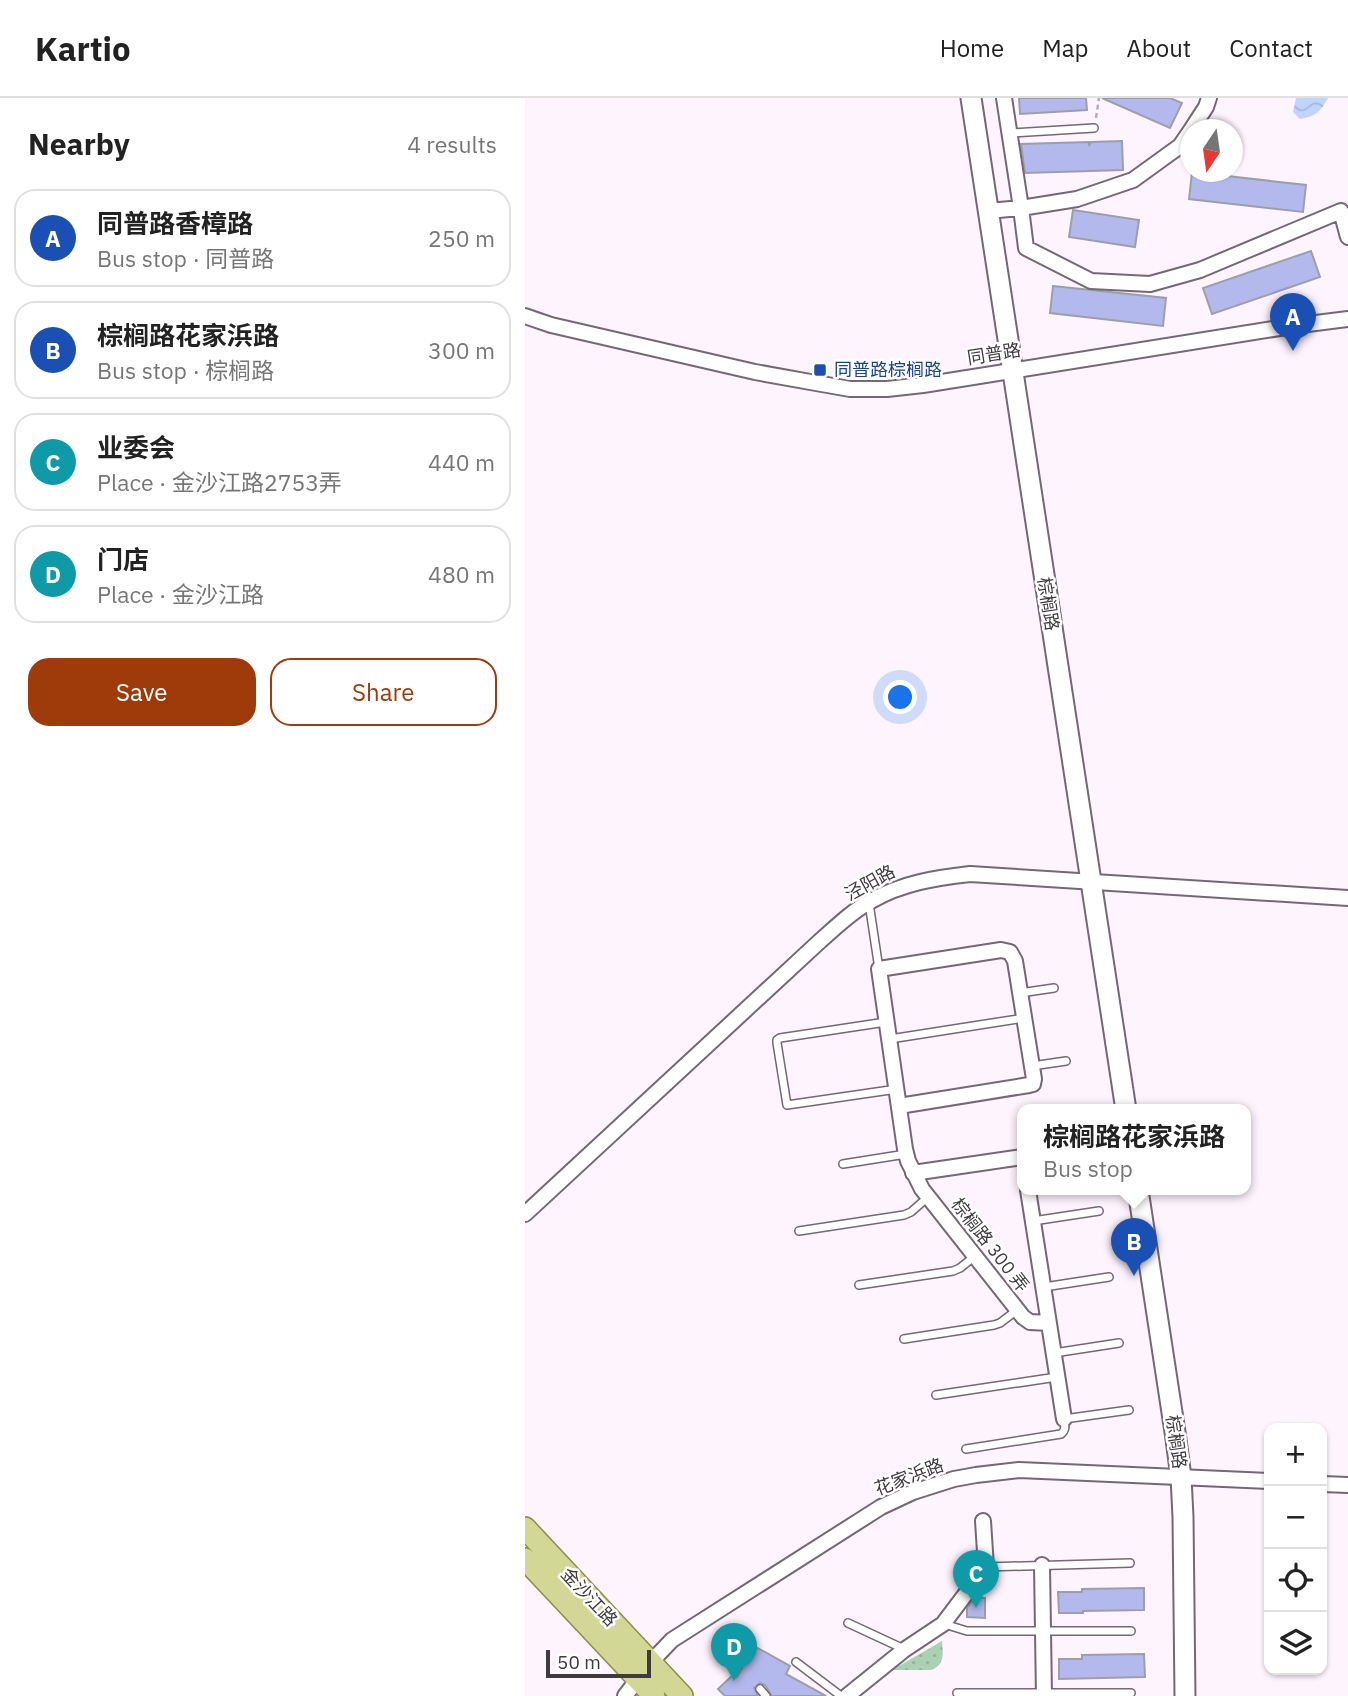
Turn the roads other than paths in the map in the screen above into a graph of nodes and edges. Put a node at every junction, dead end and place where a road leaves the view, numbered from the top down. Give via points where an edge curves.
1 (971, 98) edge
2 (1004, 98) edge
3 (1205, 99) edge
4 (1198, 119) edge
5 (1094, 128) road end
6 (1010, 133) junction
7 (1180, 146) edge
8 (1021, 208) junction
9 (988, 211) junction
10 (1348, 237) edge
11 (525, 316) edge
12 (1348, 319) edge
13 (1012, 371) junction
14 (1092, 880) junction
15 (1348, 898) edge
16 (869, 902) junction
17 (879, 969) junction
18 (1054, 988) dead end
19 (1020, 993) junction
20 (1024, 1018) junction
21 (887, 1022) junction
22 (889, 1039) junction
23 (1066, 1061) dead end
24 (1032, 1066) junction
25 (897, 1089) junction
26 (1125, 1104) edge
27 (899, 1106) junction
28 (907, 1154) junction
29 (1017, 1158) edge
30 (843, 1164) dead end
31 (913, 1173) junction
32 (1029, 1195) edge
33 (1139, 1195) edge
34 (928, 1198) junction
35 (1099, 1211) dead end
36 (525, 1214) edge
37 (1033, 1221) junction
38 (799, 1231) dead end
39 (975, 1256) junction
40 (1109, 1277) dead end
41 (859, 1285) dead end
42 (1043, 1287) junction
43 (1017, 1310) junction
44 (1049, 1323) junction
45 (904, 1339) dead end
46 (1119, 1343) dead end
47 (1053, 1353) junction
48 (1057, 1377) junction
49 (936, 1395) dead end
50 (1129, 1410) dead end
51 (1064, 1419) junction
52 (966, 1449) dead end
53 (1181, 1477) junction
54 (1264, 1481) edge
55 (1327, 1484) edge
56 (1348, 1485) edge
57 (983, 1521) dead end
58 (525, 1528) edge
59 (525, 1559) edge
60 (1130, 1563) dead end
61 (1042, 1565) junction
62 (986, 1567) junction
63 (848, 1623) dead end
64 (943, 1624) junction
65 (1131, 1631) dead end
66 (1043, 1632) junction
67 (904, 1650) junction
68 (796, 1662) dead end
69 (637, 1679) edge
70 (760, 1689) dead end
71 (957, 1693) dead end
72 (1131, 1693) dead end
73 (1044, 1694) edge
74 (654, 1696) edge
75 (682, 1696) edge
76 (766, 1696) edge
77 (841, 1696) edge
78 (847, 1696) edge
79 (1185, 1696) edge

1 - 9 street, 棕榈路
2 - 6 street
3 - 4 street via 1206,107
5 - 6 lane
6 - 8 street
7 - 8 street via 1133,180 1077,199
8 - 9 street
8 - 10 street via 1026,248 1091,281 1150,284 1200,270 1341,211
9 - 13 street, 棕榈路
11 - 13 street, 同普路 via 741,369 851,389 923,385
12 - 13 street, 同普路
13 - 14 street, 棕榈路
14 - 15 street, 泾阳路
14 - 16 street, 泾阳路 via 970,874 937,877 910,883
14 - 26 street, 棕榈路
16 - 17 lane
16 - 36 street, 泾阳路 via 820,941
17 - 19 street via 1001,950 1010,952 1015,961
17 - 21 street, 棕榈路 300 弄
18 - 19 lane
19 - 20 street
20 - 22 lane
20 - 24 street
21 - 22 street, 棕榈路 300 弄
21 - 25 lane via 777,1042 787,1105
22 - 25 street, 棕榈路 300 弄
23 - 24 lane
24 - 27 street via 1034,1079 1029,1086
25 - 27 street, 棕榈路 300 弄
27 - 28 street, 棕榈路 300 弄
28 - 30 lane
28 - 31 street, 棕榈路 300 弄
29 - 31 street
31 - 34 street, 棕榈路 300 弄
32 - 37 street, 棕榈路 300 弄
33 - 53 street, 棕榈路
34 - 38 lane via 904,1215
34 - 39 street, 棕榈路 300 弄
35 - 37 lane
37 - 42 street, 棕榈路 300 弄
39 - 41 lane via 953,1271
39 - 43 street, 棕榈路 300 弄
40 - 42 lane
42 - 44 street, 棕榈路 300 弄
43 - 44 street, 棕榈路 300 弄 via 1030,1322
43 - 45 lane via 994,1325
44 - 47 street, 棕榈路 300 弄
46 - 47 lane
47 - 48 street, 棕榈路 300 弄
48 - 49 lane
48 - 51 street, 棕榈路 300 弄
50 - 51 lane
51 - 52 lane via 1061,1434
53 - 54 street, 花家浜路
53 - 69 street, 花家浜路 via 1019,1470 923,1488 881,1507 672,1640
53 - 79 street, 棕榈路
55 - 56 street
57 - 62 street
58 - 69 main road, 金沙江路
59 - 69 main road, 金沙江路
60 - 61 lane
61 - 62 lane
61 - 66 street
62 - 64 street
63 - 67 lane
64 - 66 lane via 967,1632
64 - 67 street
65 - 66 lane
66 - 73 street
67 - 78 street
68 - 77 lane
69 - 74 main road, 金沙江路
69 - 75 main road, 金沙江路
70 - 76 lane
71 - 73 lane
72 - 73 lane

